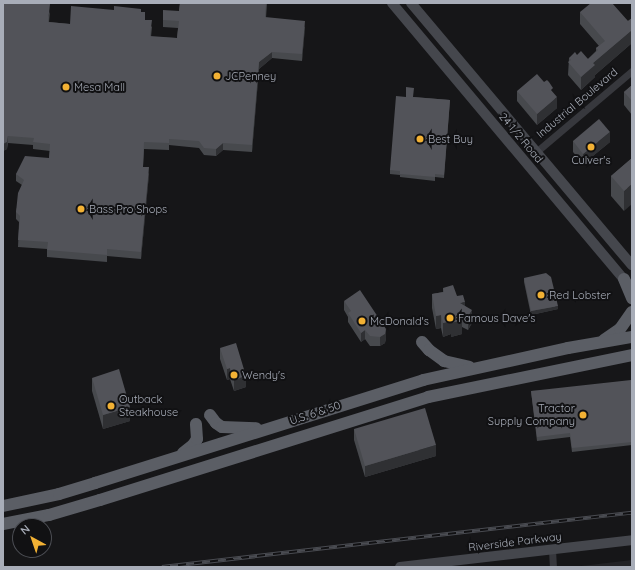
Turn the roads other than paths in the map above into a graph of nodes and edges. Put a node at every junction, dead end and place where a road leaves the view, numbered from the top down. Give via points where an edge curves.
1 (392, 3) edge
2 (411, 3) edge
3 (632, 72) edge
4 (486, 116) junction
5 (536, 152) junction
6 (522, 158) junction
7 (568, 190) junction
8 (632, 265) edge
9 (624, 279) junction
10 (632, 289) edge
11 (632, 298) edge
12 (632, 312) edge
13 (632, 337) edge
14 (422, 342) dead end
15 (598, 343) junction
16 (632, 355) edge
17 (484, 366) junction
18 (210, 414) dead end
19 (196, 424) dead end
20 (271, 428) junction
21 (169, 459) junction
22 (3, 498) edge
23 (19, 503) junction
24 (3, 506) edge
25 (49, 514) junction
26 (3, 524) edge
27 (3, 528) edge
28 (632, 540) edge
29 (552, 550) junction
30 (400, 567) edge
31 (553, 567) edge

1 - 4 main road, 24 1/2 Road
2 - 5 main road, 24 1/2 Road
3 - 5 street, Industrial Boulevard
4 - 5 main road via 497,123 521,147
4 - 6 main road, 24 1/2 Road
5 - 7 main road, 24 1/2 Road
6 - 7 main road via 533,160
6 - 9 main road, 24 1/2 Road
7 - 8 main road, 24 1/2 Road
9 - 10 main road, 24 1/2 Road
9 - 11 highway
12 - 15 highway via 620,329
13 - 15 highway, U.S. 6 & 50
14 - 17 highway via 444,361 468,367
15 - 17 highway, U.S. 6 & 50
16 - 25 highway, U.S. 6 & 50 via 428,397
17 - 20 highway, U.S. 6 & 50 via 423,380
18 - 20 highway via 222,427
19 - 21 highway via 197,439 194,445
20 - 21 highway, U.S. 6 & 50
21 - 23 highway, U.S. 6 & 50
22 - 23 highway via 14,498
23 - 24 highway, U.S. 6 & 50
25 - 26 highway, U.S. 6 & 50
25 - 27 highway
28 - 29 main road, Riverside Parkway
29 - 30 main road, Riverside Parkway
29 - 31 street

